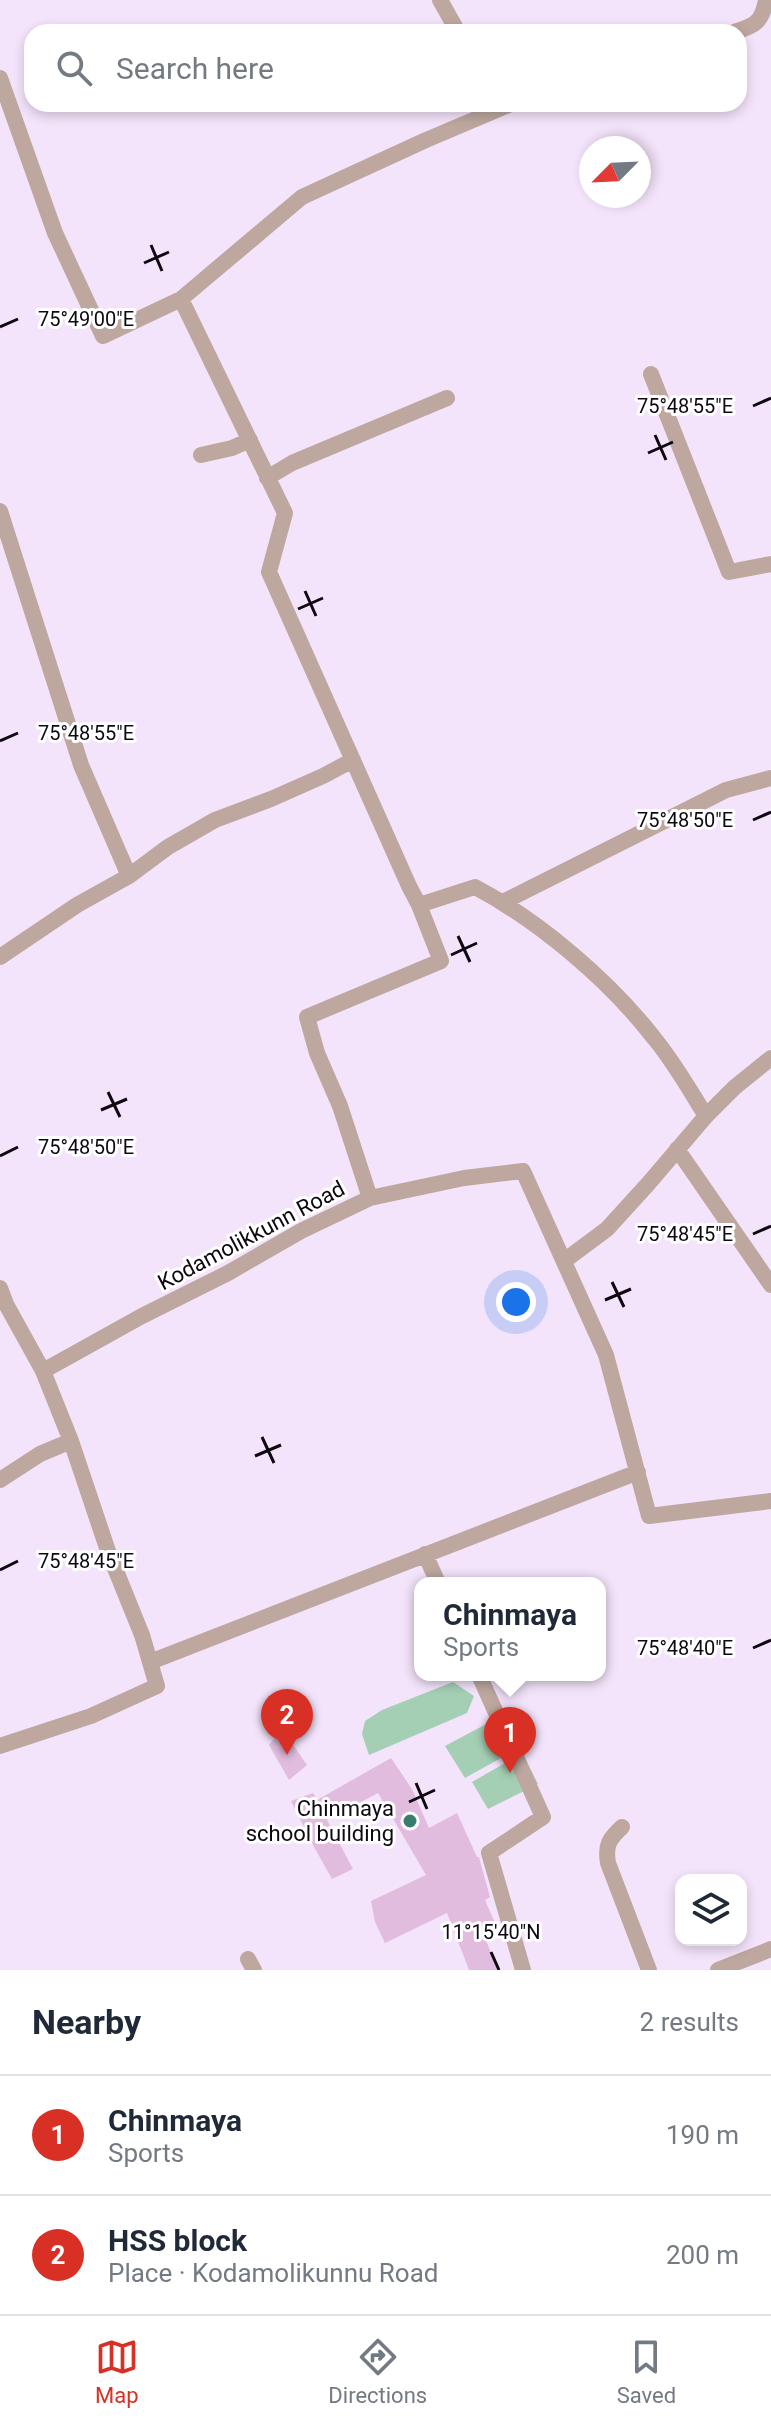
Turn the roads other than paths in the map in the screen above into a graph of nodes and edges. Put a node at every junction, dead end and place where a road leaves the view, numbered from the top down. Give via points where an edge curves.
1 (440, 0) edge
2 (766, 0) edge
3 (454, 24) edge
4 (747, 27) edge
5 (0, 78) edge
6 (489, 112) edge
7 (181, 299) junction
8 (651, 374) dead end
9 (447, 398) dead end
10 (250, 440) junction
11 (201, 455) dead end
12 (267, 478) junction
13 (1, 515) edge
14 (771, 564) edge
15 (353, 760) junction
16 (771, 778) edge
17 (129, 876) junction
18 (503, 902) junction
19 (419, 905) junction
20 (0, 957) edge
21 (771, 1058) edge
22 (706, 1116) junction
23 (677, 1149) junction
24 (370, 1198) junction
25 (564, 1261) junction
26 (771, 1285) edge
27 (0, 1288) edge
28 (43, 1371) junction
29 (71, 1441) junction
30 (638, 1472) junction
31 (0, 1480) edge
32 (771, 1501) edge
33 (425, 1554) junction
34 (435, 1577) edge
35 (150, 1662) junction
36 (482, 1681) edge
37 (0, 1746) edge
38 (622, 1827) dead end
39 (771, 1949) edge
40 (721, 1969) edge
41 (523, 1970) edge
42 (649, 1970) edge

1 - 3 street
2 - 4 street via 758,22
5 - 7 street via 55,233 103,336
6 - 7 street via 302,197
7 - 10 street
8 - 14 street via 729,572
9 - 12 street
10 - 11 street
10 - 12 street
12 - 15 street via 285,513 269,572
13 - 17 street via 81,765
15 - 17 street via 215,820
15 - 19 street
16 - 18 street via 726,790
17 - 20 street
18 - 19 street via 475,887
18 - 22 street via 610,988 654,1037
19 - 24 street, Kodamolikkunn Road via 441,961 307,1017
21 - 22 street
22 - 23 street
23 - 25 street via 607,1229
23 - 26 street
24 - 25 street via 523,1171
24 - 28 street, Kodamolikkunn Road
25 - 30 street via 606,1355
27 - 28 street
28 - 29 street
29 - 31 street
29 - 35 street
30 - 32 street via 649,1516
30 - 33 street
33 - 34 street
33 - 35 street
35 - 37 street via 157,1686 91,1716
36 - 41 street via 543,1817 489,1853
38 - 42 street via 605,1849
39 - 40 street

